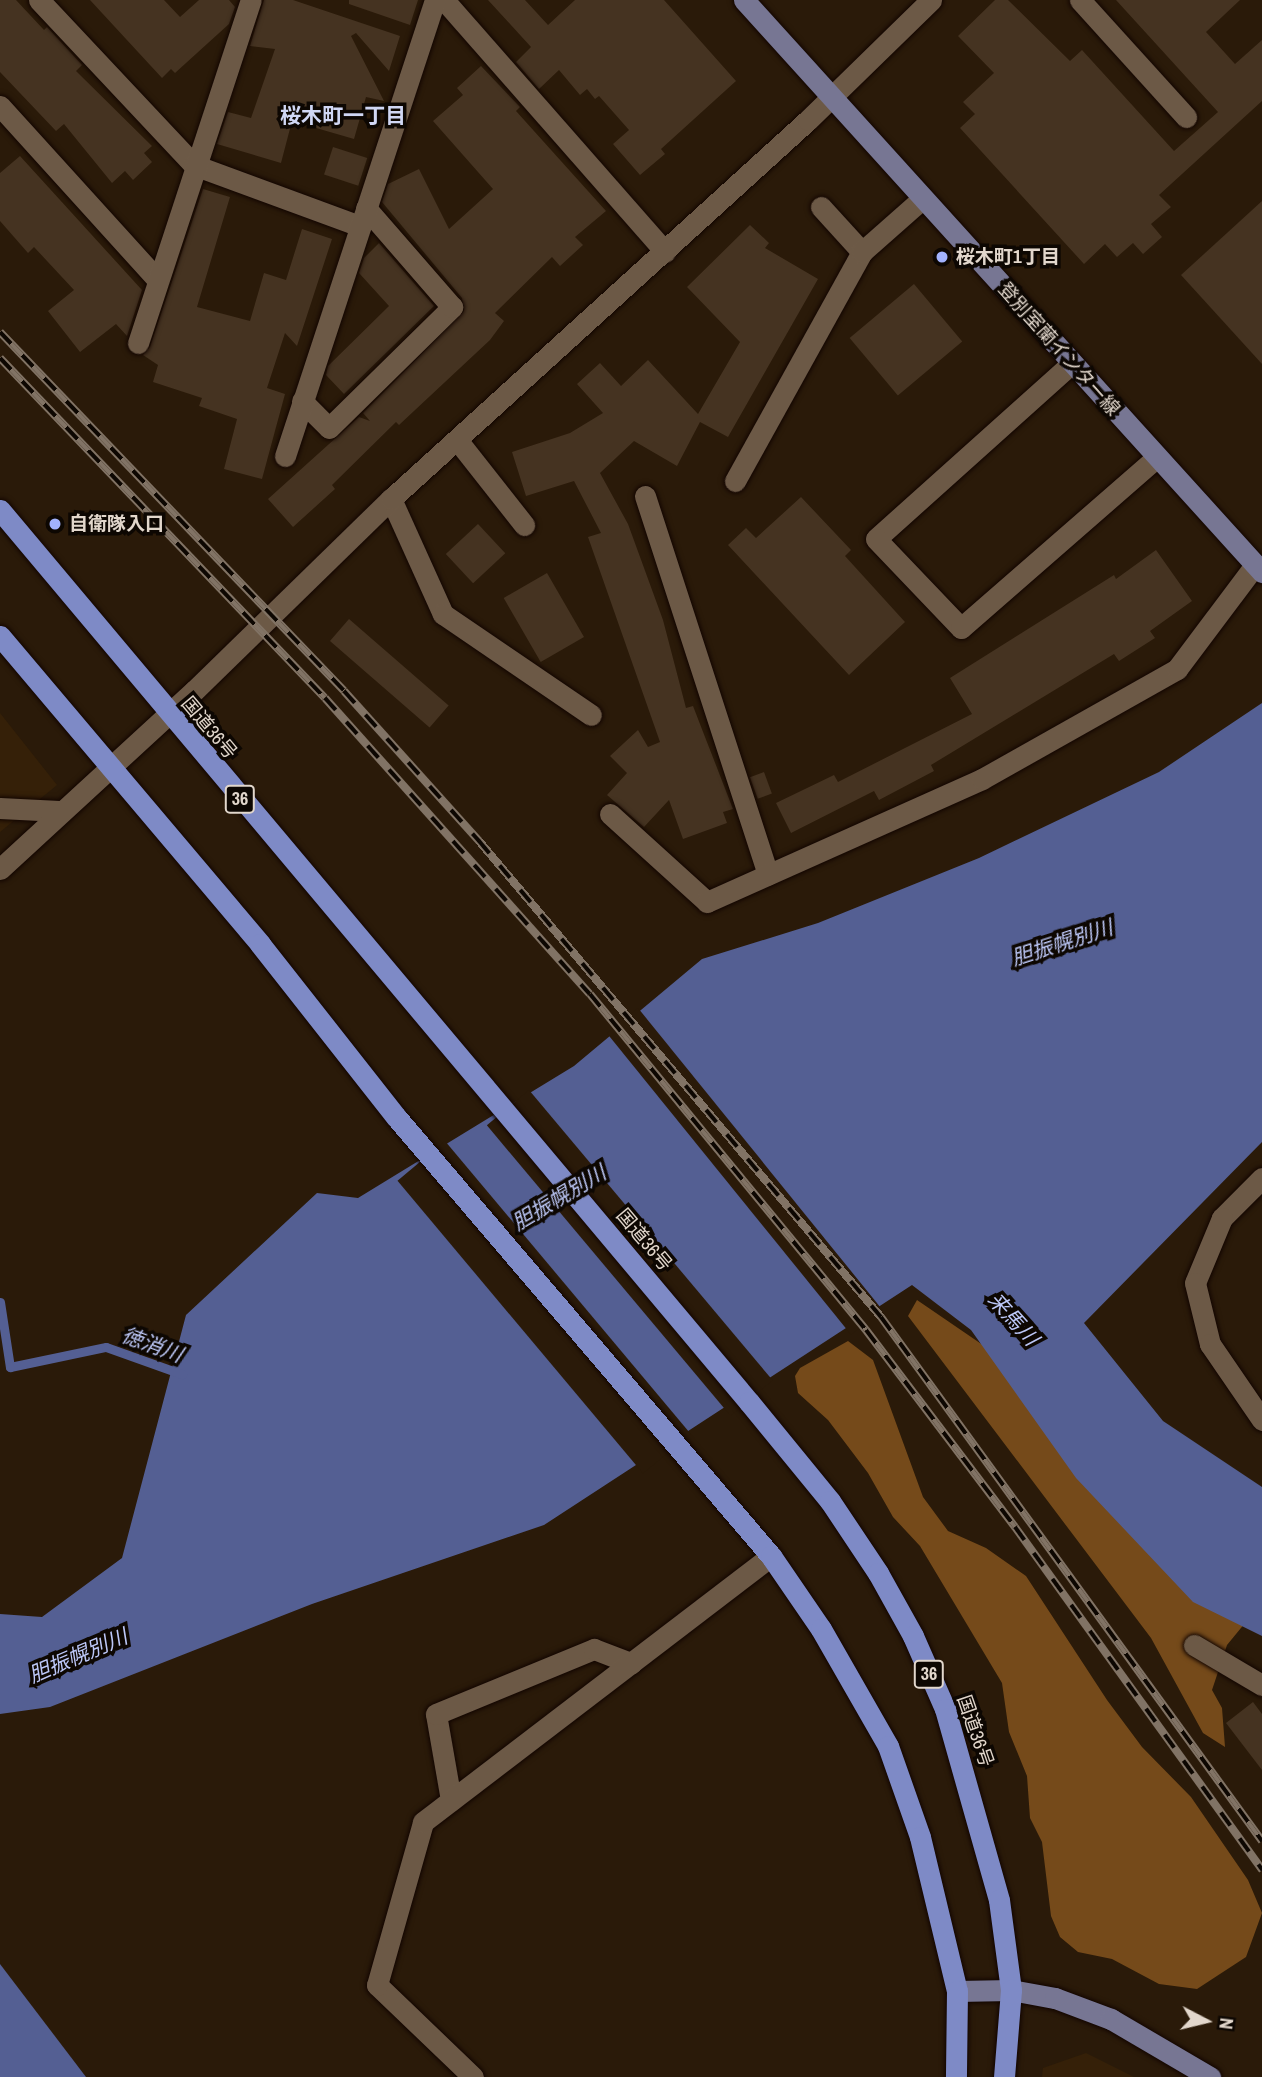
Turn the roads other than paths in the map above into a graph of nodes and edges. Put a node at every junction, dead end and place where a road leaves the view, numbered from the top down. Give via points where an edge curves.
1 (39, 0) edge
2 (251, 0) edge
3 (435, 0) edge
4 (444, 0) edge
5 (744, 0) edge
6 (931, 0) edge
7 (1080, 0) edge
8 (832, 98) junction
9 (0, 106) edge
10 (1186, 117) dead end
11 (194, 165) junction
12 (923, 198) junction
13 (821, 207) dead end
14 (363, 217) junction
15 (665, 252) junction
16 (862, 252) junction
17 (158, 280) junction
18 (138, 343) dead end
19 (1072, 363) junction
20 (302, 401) junction
21 (458, 441) junction
22 (285, 456) dead end
23 (1157, 457) junction
24 (735, 481) dead end
25 (645, 496) dead end
26 (391, 499) junction
27 (0, 510) edge
28 (524, 525) dead end
29 (1259, 569) edge
30 (0, 636) edge
31 (168, 714) junction
32 (591, 715) dead end
33 (107, 766) junction
34 (0, 808) edge
35 (59, 811) junction
36 (610, 814) dead end
37 (0, 869) edge
38 (768, 874) junction
39 (1262, 1178) edge
40 (1262, 1420) edge
41 (771, 1556) junction
42 (1194, 1645) dead end
43 (631, 1663) junction
44 (1262, 1685) edge
45 (451, 1800) junction
46 (1011, 1990) junction
47 (957, 1991) junction
48 (473, 2077) edge
49 (956, 2077) edge
50 (1004, 2077) edge
51 (1210, 2077) edge

1 - 11 street
2 - 11 street
3 - 14 street
4 - 15 street
5 - 8 main road, 登別室蘭インター線
6 - 8 street
7 - 10 street
8 - 12 main road, 登別室蘭インター線
8 - 15 street
9 - 17 street
11 - 14 street
11 - 17 street
12 - 16 street
12 - 19 main road, 登別室蘭インター線
13 - 16 street
14 - 20 street
14 - 20 street via 453,307 329,428
15 - 21 street
16 - 24 street
17 - 18 street
19 - 23 main road, 登別室蘭インター線
19 - 23 street via 876,538 961,628
20 - 22 street
21 - 26 street
21 - 28 street
23 - 29 main road, 登別室蘭インター線
25 - 38 street
26 - 31 street
26 - 32 street via 443,614
27 - 31 highway, 国道36号 / 36
29 - 38 street via 1177,669 982,779
30 - 33 highway
31 - 33 street
31 - 46 highway, 国道36号 / 36 via 830,1501 913,1636 945,1709 999,1900
33 - 35 street
33 - 41 highway via 260,944 397,1118
34 - 35 street
35 - 37 street
36 - 38 street via 707,902
39 - 40 street via 1222,1218 1195,1283 1210,1344
41 - 43 street
41 - 47 highway via 821,1629 888,1746 924,1850
42 - 44 street
43 - 45 street
43 - 45 street via 594,1649 436,1714
45 - 48 street via 424,1822 377,1984
46 - 47 main road
46 - 50 highway, 36
46 - 51 main road via 1055,1998 1111,2019
47 - 49 highway

